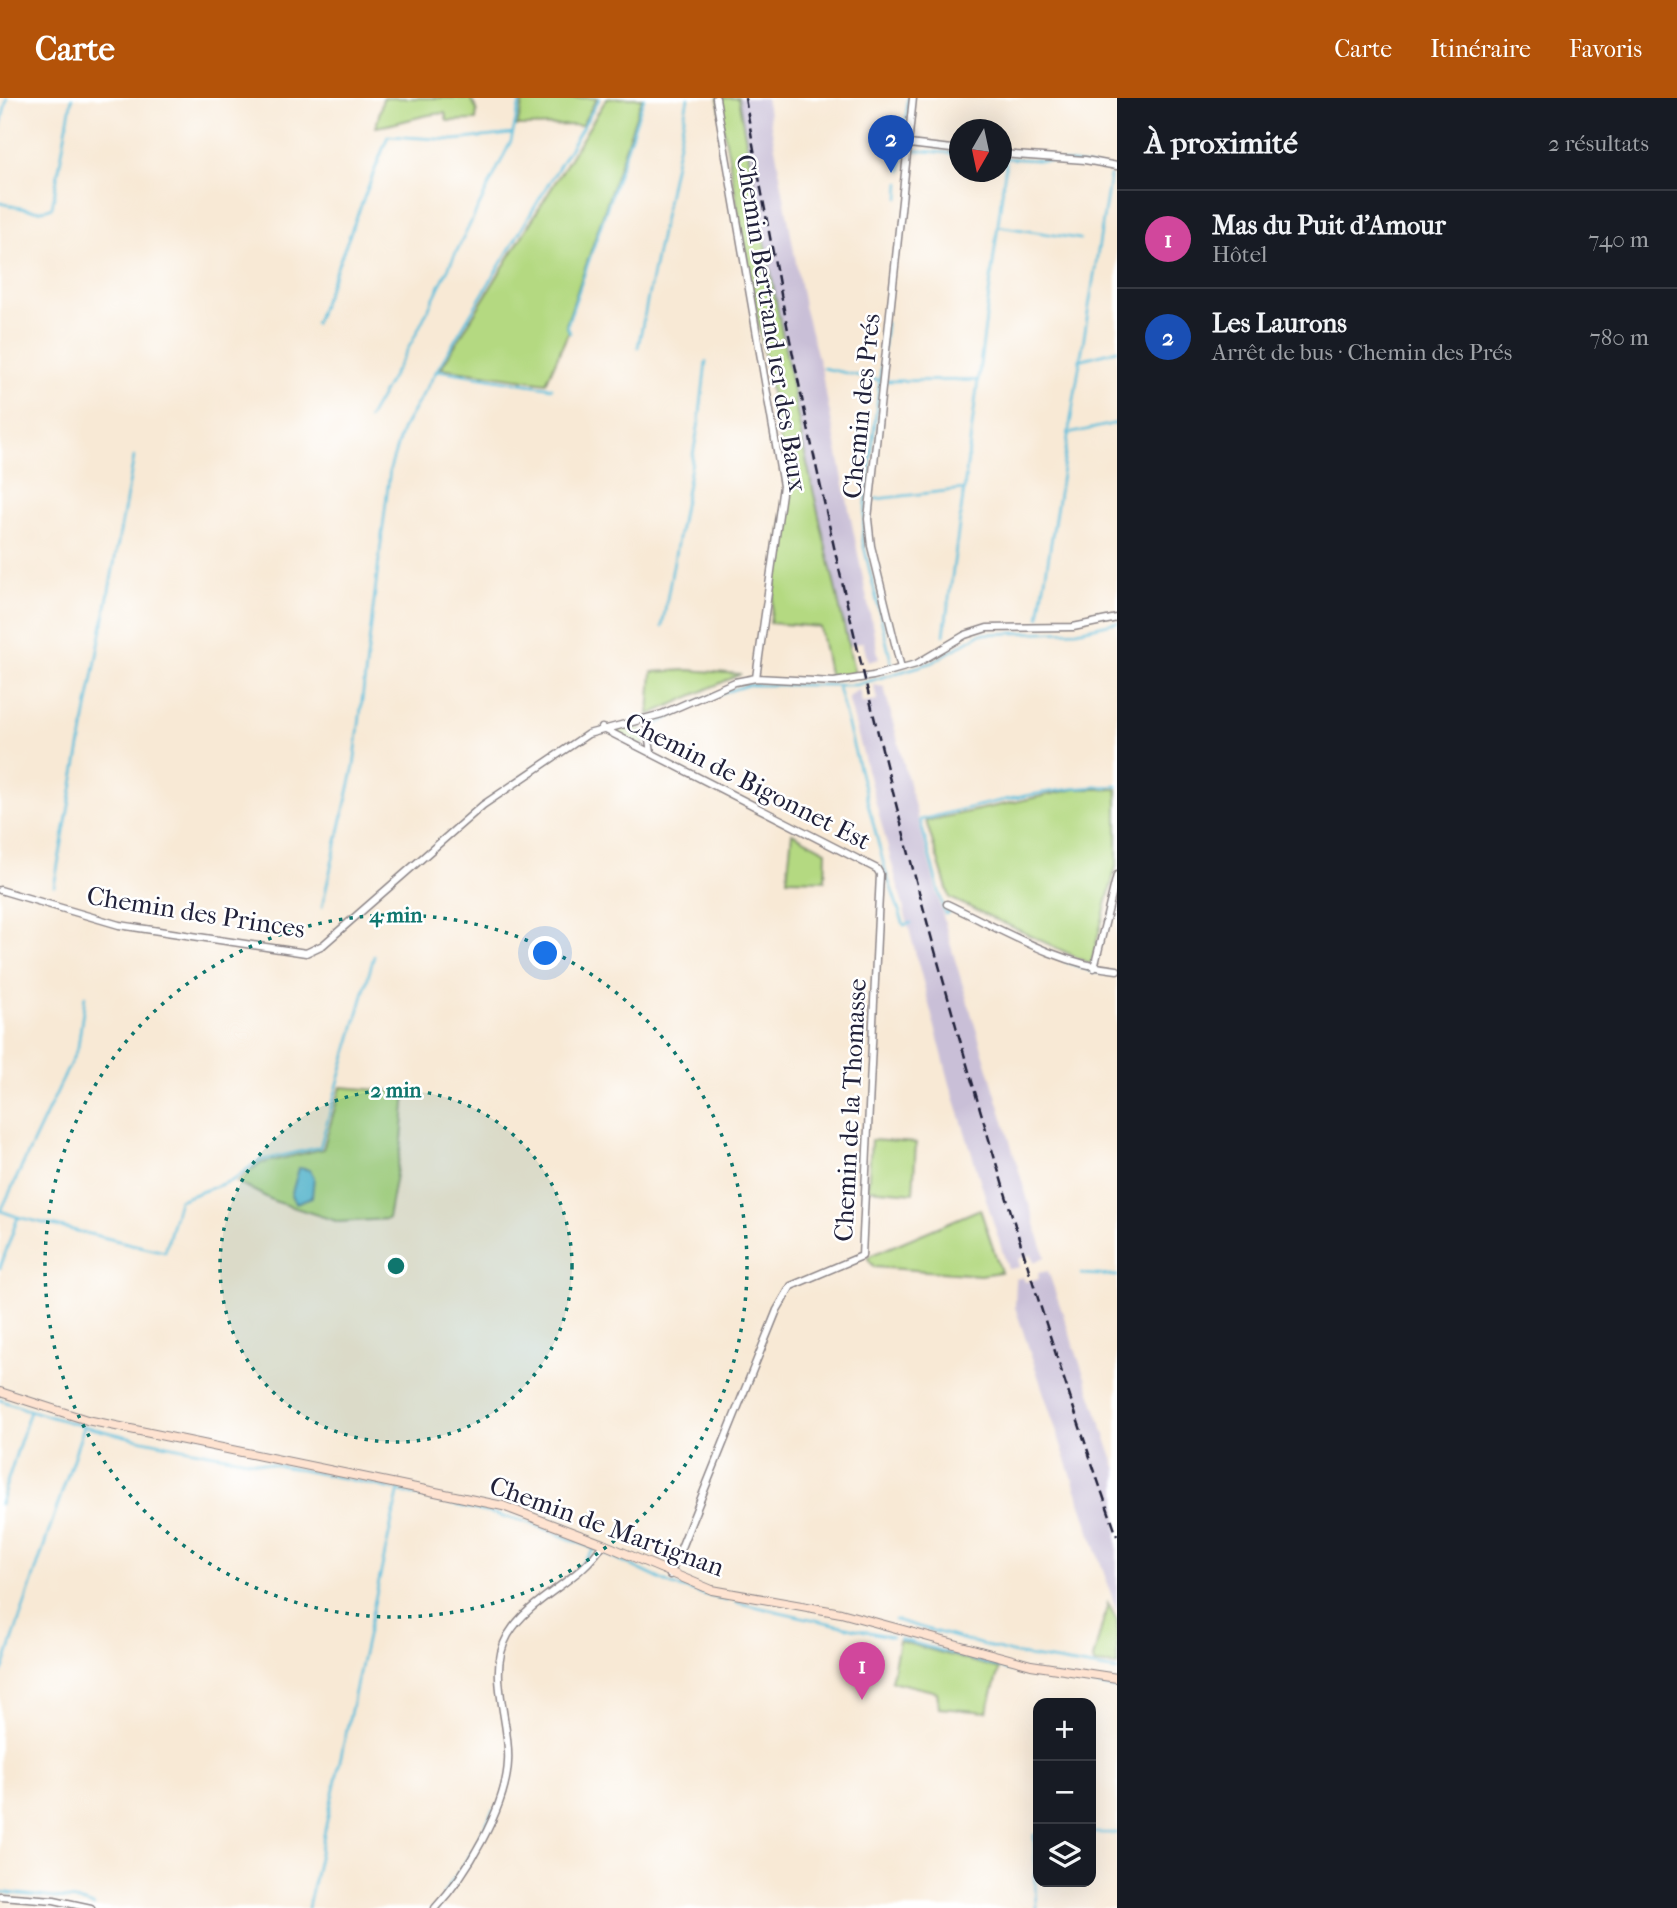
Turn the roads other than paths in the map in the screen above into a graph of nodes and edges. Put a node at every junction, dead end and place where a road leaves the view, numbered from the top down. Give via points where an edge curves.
1 (716, 98) edge
2 (913, 98) edge
3 (909, 144) junction
4 (949, 149) edge
5 (1012, 155) edge
6 (1117, 166) edge
7 (1117, 618) edge
8 (901, 668) junction
9 (756, 678) junction
10 (646, 719) junction
11 (602, 728) junction
12 (651, 753) junction
13 (877, 869) joint
14 (1117, 875) edge
15 (0, 890) edge
16 (947, 904) dead end
17 (1094, 968) junction
18 (1117, 970) edge
19 (0, 1392) edge
20 (603, 1544) junction
21 (670, 1575) junction
22 (1117, 1678) edge
23 (0, 1896) edge
24 (92, 1908) edge
25 (435, 1908) edge

1 - 9 street, Chemin Bertrand 1er des Baux via 783,486
2 - 3 street, Chemin des Prés
3 - 4 street
3 - 8 street, Chemin des Prés via 869,519 871,546
5 - 6 street
7 - 8 street, Chemin des Princes via 1073,626 987,628
8 - 9 street, Chemin des Princes via 834,682
9 - 10 street, Chemin des Princes
10 - 11 street, Chemin des Princes
10 - 12 street
11 - 12 street, Chemin de Bigonnet Est
11 - 15 street, Chemin des Princes via 483,805 323,945 306,953 119,925
12 - 13 street, Chemin de Bigonnet Est
13 - 21 street, Chemin de la Thomasse via 862,1256 792,1286 778,1310
14 - 17 street
16 - 17 street
17 - 18 street
19 - 20 main road, Chemin de Martignan via 87,1420 481,1500
20 - 21 main road, Chemin de Martignan
20 - 25 street via 562,1585 526,1612 507,1637 500,1679 507,1775 487,1829
21 - 22 main road, Chemin de Martignan via 712,1590 841,1613 997,1658
23 - 24 street

